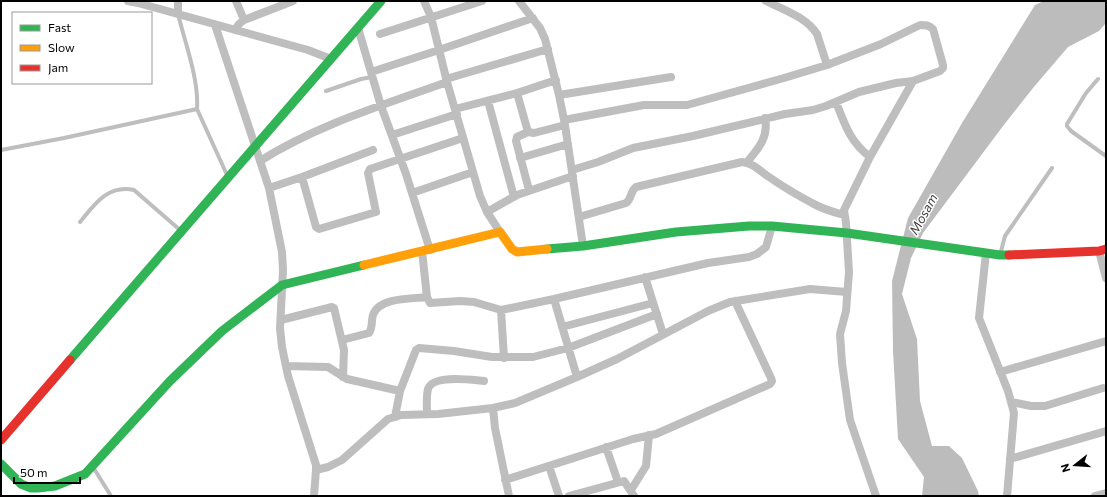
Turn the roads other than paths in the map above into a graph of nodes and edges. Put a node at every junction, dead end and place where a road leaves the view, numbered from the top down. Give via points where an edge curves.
1 (128, 1) edge
2 (178, 1) edge
3 (236, 1) edge
4 (293, 1) edge
5 (382, 1) edge
6 (424, 1) edge
7 (482, 1) edge
8 (519, 1) edge
9 (766, 1) edge
10 (178, 14) junction
11 (431, 17) junction
12 (533, 18) junction
13 (244, 20) junction
14 (215, 25) junction
15 (358, 28) junction
16 (235, 30) junction
17 (380, 34) dead end
18 (439, 50) junction
19 (548, 50) junction
20 (331, 59) junction
21 (827, 65) junction
22 (372, 74) junction
23 (671, 77) dead end
24 (556, 80) junction
25 (1098, 80) dead end
26 (447, 81) junction
27 (914, 82) junction
28 (326, 91) dead end
29 (517, 93) junction
30 (559, 95) junction
31 (488, 100) junction
32 (836, 102) junction
33 (381, 106) junction
34 (197, 109) junction
35 (456, 111) junction
36 (765, 118) junction
37 (564, 122) junction
38 (528, 132) junction
39 (392, 135) junction
40 (463, 138) junction
41 (568, 144) junction
42 (255, 146) junction
43 (1, 150) edge
44 (373, 150) dead end
45 (1106, 156) edge
46 (870, 157) junction
47 (520, 158) junction
48 (400, 159) junction
49 (260, 161) junction
50 (747, 162) junction
51 (1052, 168) dead end
52 (473, 172) junction
53 (572, 173) junction
54 (302, 177) junction
55 (228, 178) junction
56 (269, 188) junction
57 (529, 190) junction
58 (412, 193) junction
59 (514, 196) junction
60 (487, 212) junction
61 (844, 215) junction
62 (579, 217) junction
63 (80, 222) dead end
64 (772, 226) junction
65 (181, 231) junction
66 (500, 232) junction
67 (847, 233) junction
68 (583, 246) junction
69 (426, 250) junction
70 (1102, 250) edge
71 (986, 253) junction
72 (1000, 255) junction
73 (645, 277) junction
74 (1106, 278) edge
75 (282, 285) junction
76 (847, 292) junction
77 (427, 297) junction
78 (554, 299) junction
79 (736, 301) junction
80 (653, 303) junction
81 (501, 310) junction
82 (657, 314) junction
83 (281, 320) junction
84 (562, 327) junction
85 (663, 334) junction
86 (342, 340) junction
87 (1106, 342) edge
88 (568, 348) junction
89 (504, 358) junction
90 (286, 366) junction
91 (1000, 372) junction
92 (343, 377) junction
93 (577, 377) junction
94 (484, 381) dead end
95 (1103, 388) dead end
96 (400, 391) junction
97 (1012, 402) junction
98 (493, 408) junction
99 (427, 414) junction
100 (395, 417) junction
101 (1106, 431) edge
102 (649, 435) junction
103 (1, 440) edge
104 (606, 447) junction
105 (1010, 459) junction
106 (1, 464) edge
107 (92, 466) junction
108 (549, 466) junction
109 (316, 470) junction
110 (505, 480) junction
111 (618, 482) junction
112 (632, 493) edge
113 (1106, 493) edge
114 (111, 496) edge
115 (314, 496) edge
116 (508, 496) edge
117 (559, 496) edge
118 (569, 496) edge
119 (876, 496) edge
120 (1007, 496) edge
121 (1095, 496) edge

1 - 10 street
2 - 10 street
3 - 13 street
4 - 13 street
5 - 15 main road
6 - 11 street
7 - 11 street
8 - 12 street
9 - 21 street via 794,14 815,30
10 - 14 street
10 - 34 lane via 195,80
11 - 17 street
11 - 18 street
12 - 18 street
12 - 19 street via 540,28
13 - 16 street
14 - 16 street
14 - 42 street
15 - 20 main road
15 - 22 street
16 - 20 street
18 - 22 street
18 - 26 street
19 - 24 street
19 - 26 street
20 - 42 main road
21 - 27 street via 914,27 925,25 933,29 943,68 940,72
21 - 37 street via 687,105 644,105
22 - 28 lane
22 - 33 street
23 - 30 street
24 - 29 street
24 - 30 street
25 - 45 lane via 1086,93 1067,126
26 - 33 street
26 - 35 street
27 - 32 street via 901,82 859,92
27 - 46 street
29 - 31 street
29 - 38 street
30 - 37 street
31 - 35 street
31 - 59 street
32 - 36 street via 813,110
32 - 46 street via 850,137
33 - 39 street
33 - 49 street via 296,140
34 - 43 lane
34 - 55 lane
35 - 39 street
35 - 40 street
36 - 50 street via 763,140
36 - 53 street via 633,148
37 - 38 street via 534,133
37 - 41 street
38 - 47 street via 516,141
39 - 48 street
40 - 48 street
40 - 52 street
41 - 47 street
41 - 53 street
42 - 49 street
42 - 55 main road
44 - 54 street
46 - 61 street via 844,210
47 - 57 street
48 - 54 street via 368,171 376,212 319,229 316,227
48 - 58 street
49 - 56 street
50 - 61 street via 813,204
50 - 62 street via 636,187 626,203
51 - 72 lane via 1005,236
52 - 58 street
52 - 60 street
53 - 57 street
53 - 62 street
54 - 56 street
55 - 65 main road
56 - 75 street via 282,252
57 - 59 street
58 - 69 street
59 - 60 street
60 - 66 street
61 - 67 street
62 - 68 street
63 - 65 lane via 109,192 127,188 134,190
64 - 67 main road
64 - 68 main road via 676,232
64 - 73 street via 766,247 757,254
65 - 103 main road
66 - 68 main road via 517,252
66 - 69 main road
67 - 71 main road
67 - 76 street
69 - 75 main road
69 - 77 street
70 - 72 main road
70 - 74 street
71 - 72 main road
71 - 91 street via 979,318
73 - 78 street
73 - 80 street
75 - 83 street
75 - 107 main road via 222,331 170,382
76 - 79 street via 810,289
76 - 119 street via 846,311 840,334 850,420
77 - 81 street via 430,303 474,302
77 - 86 street via 397,300 380,305 373,315 369,333
78 - 81 street
78 - 84 street
79 - 85 street via 708,310
79 - 102 street via 772,381 669,429
80 - 82 street
80 - 84 street
81 - 89 street
82 - 85 street
82 - 88 street
83 - 86 street via 332,307 335,310
83 - 90 street
84 - 88 street
85 - 93 street
86 - 92 street
87 - 91 street
88 - 89 street via 533,357
88 - 93 street
89 - 96 street via 419,348
90 - 92 street via 328,367
90 - 109 street
91 - 97 street
92 - 96 street
93 - 98 street via 521,401
94 - 99 street via 453,379 434,383 428,389
95 - 97 street via 1045,406
96 - 100 street
97 - 105 street via 1014,413
98 - 99 street
98 - 110 street
99 - 100 street
100 - 109 street via 384,422 342,460
101 - 105 street
102 - 104 street
102 - 112 street via 646,466
104 - 108 street
104 - 111 street
105 - 120 street
106 - 107 main road via 24,486 35,490 72,481 85,474
107 - 114 lane
108 - 110 street
108 - 117 street
109 - 115 street
110 - 116 street
111 - 112 street via 624,481
111 - 118 street
113 - 121 street

